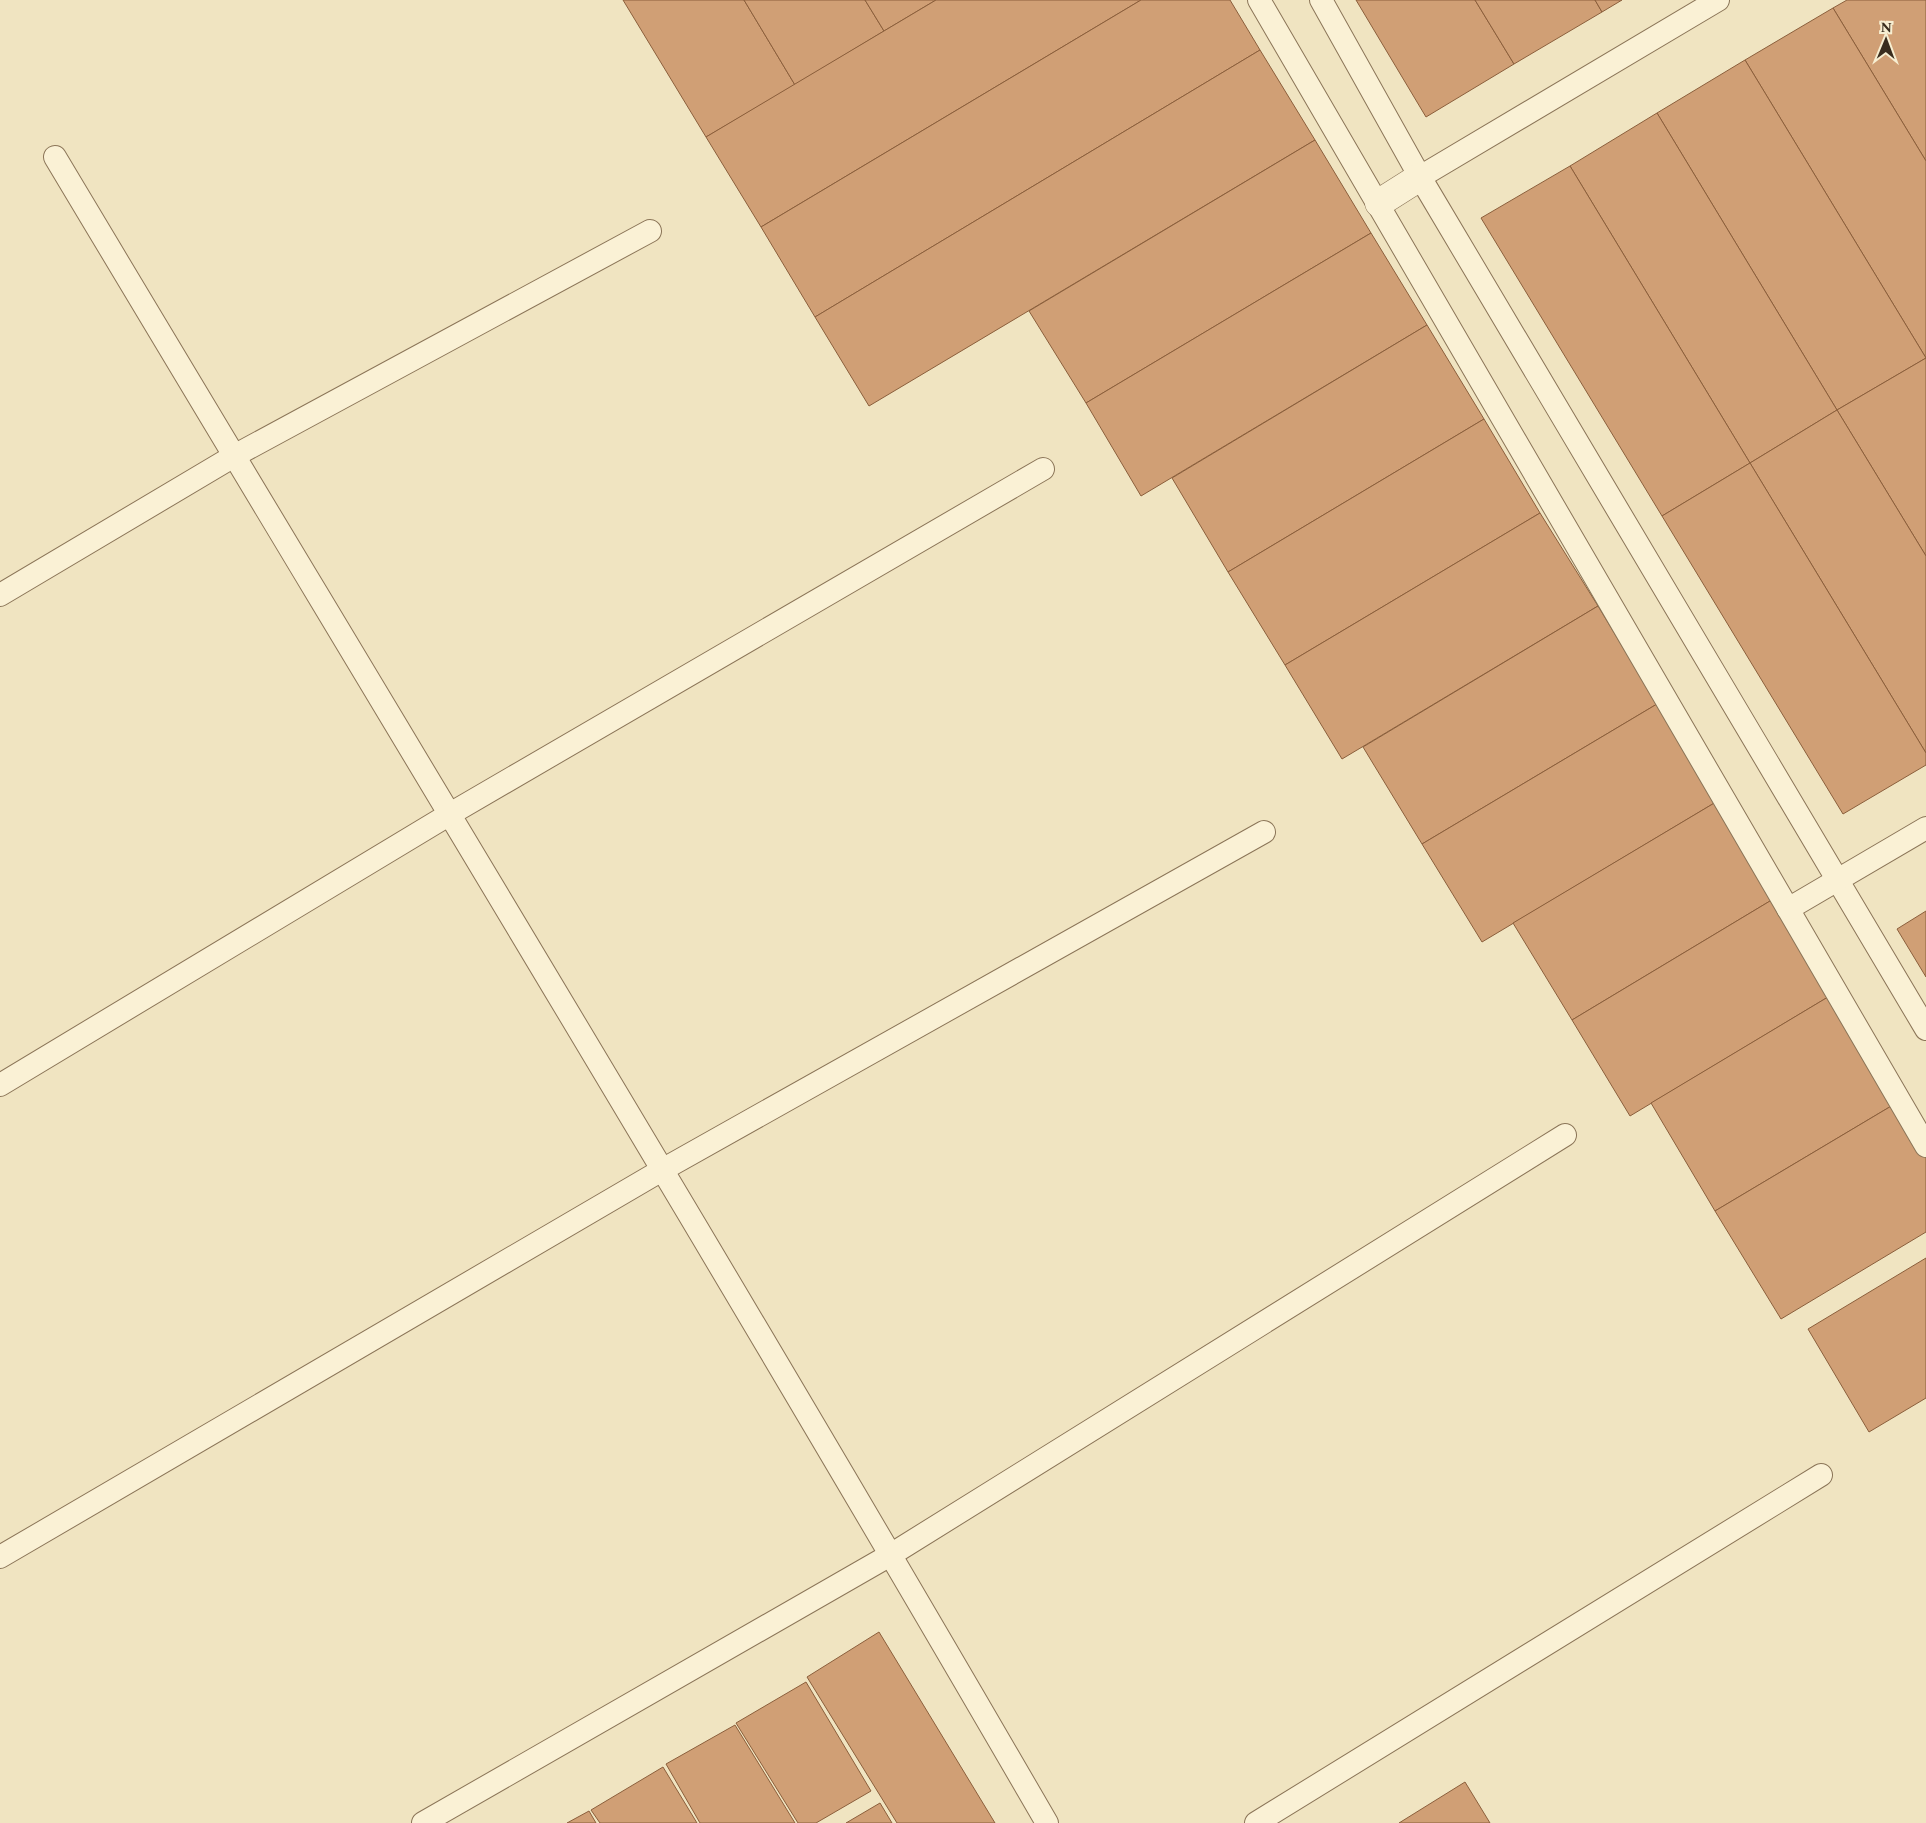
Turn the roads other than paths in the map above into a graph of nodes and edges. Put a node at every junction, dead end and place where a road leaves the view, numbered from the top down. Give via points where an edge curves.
1 (1259, 0) edge
2 (1321, 0) edge
3 (1718, 0) edge
4 (55, 157) dead end
5 (1420, 177) junction
6 (1379, 203) junction
7 (650, 230) dead end
8 (234, 456) junction
9 (1043, 469) dead end
10 (0, 595) edge
11 (450, 814) junction
12 (1926, 828) edge
13 (1264, 832) dead end
14 (1837, 880) junction
15 (1788, 909) junction
16 (1926, 1029) edge
17 (0, 1085) edge
18 (1565, 1135) dead end
19 (1926, 1146) edge
20 (662, 1170) junction
21 (1821, 1474) dead end
22 (892, 1554) junction
23 (0, 1557) edge
24 (423, 1823) edge
25 (1047, 1823) edge
26 (1256, 1823) edge

1 - 6 lane
2 - 5 lane
3 - 5 lane
4 - 8 lane
5 - 6 street
5 - 14 lane
6 - 15 lane
7 - 8 lane
8 - 10 lane
8 - 11 lane
9 - 11 lane
11 - 17 lane
11 - 20 lane
12 - 14 lane
13 - 20 lane
14 - 15 lane
14 - 16 lane
15 - 19 lane
18 - 22 lane
20 - 22 lane
20 - 23 lane
21 - 26 lane
22 - 24 lane
22 - 25 lane

